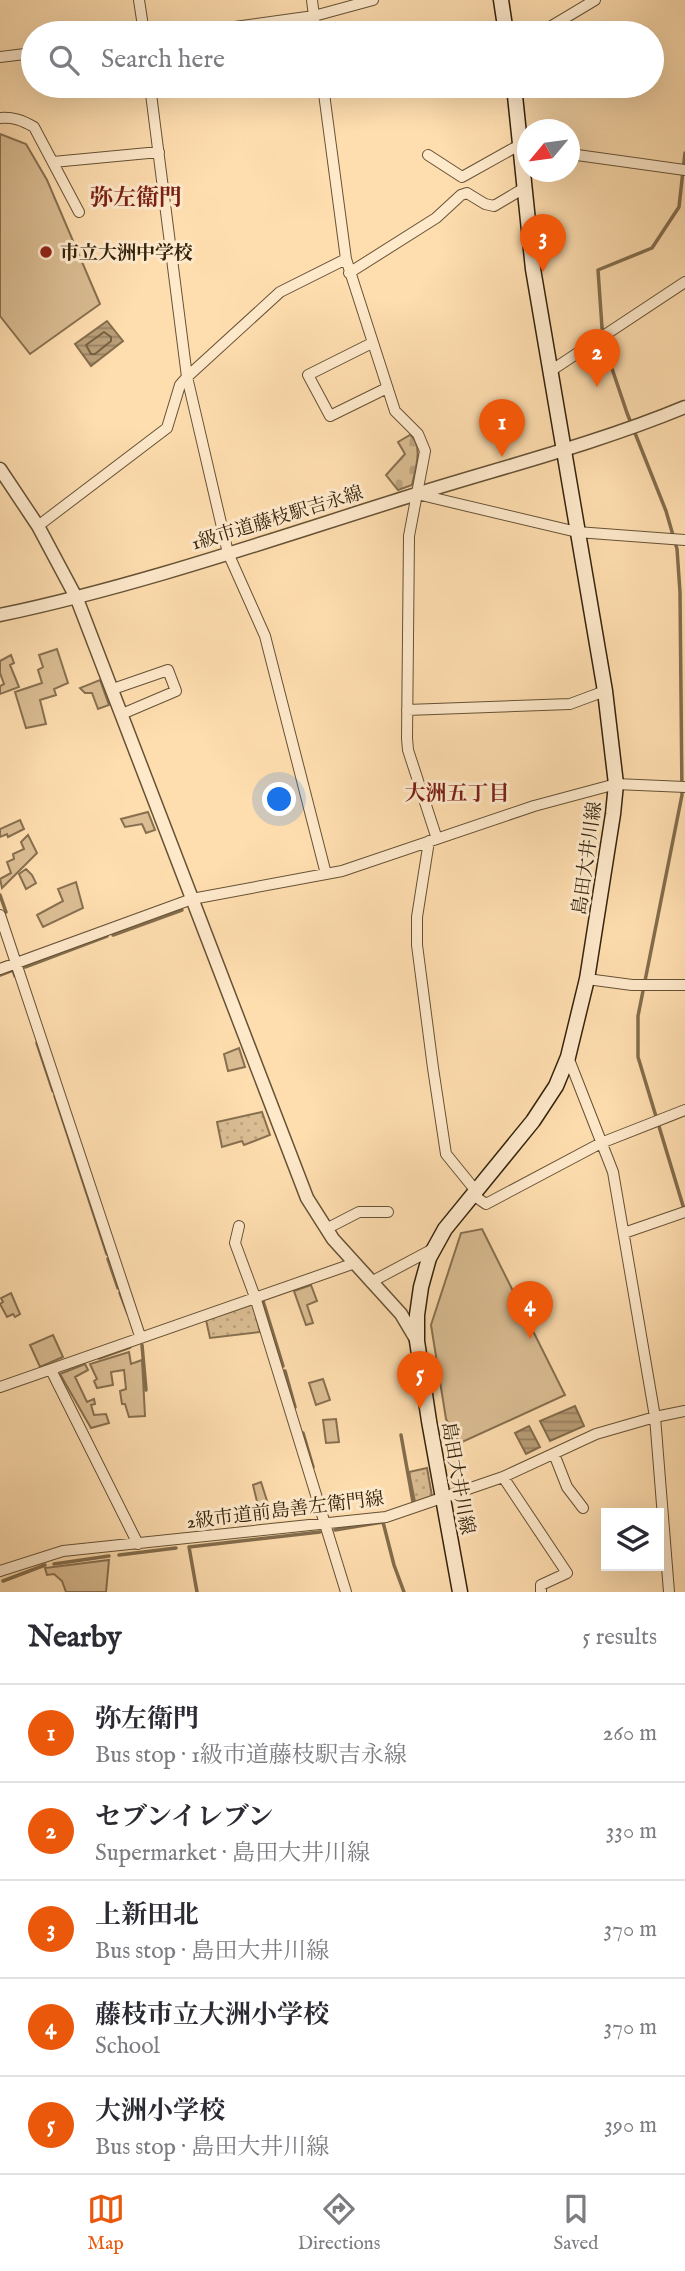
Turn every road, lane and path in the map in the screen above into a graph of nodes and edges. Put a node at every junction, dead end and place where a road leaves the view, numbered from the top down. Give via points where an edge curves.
1 (139, 0) edge
2 (312, 0) edge
3 (373, 0) edge
4 (501, 0) edge
5 (595, 0) edge
6 (314, 16) junction
7 (142, 21) edge
8 (278, 21) edge
9 (315, 21) edge
10 (504, 21) edge
11 (560, 21) edge
12 (21, 54) edge
13 (0, 57) edge
14 (152, 98) edge
15 (325, 98) edge
16 (516, 98) edge
17 (0, 118) edge
18 (520, 119) edge
19 (517, 148) edge
20 (159, 152) junction
21 (428, 155) dead end
22 (580, 156) edge
23 (53, 162) junction
24 (685, 170) edge
25 (526, 182) edge
26 (526, 187) junction
27 (79, 212) dead end
28 (346, 259) junction
29 (349, 273) junction
30 (685, 282) edge
31 (372, 343) junction
32 (549, 372) junction
33 (187, 377) junction
34 (387, 388) junction
35 (685, 407) edge
36 (563, 449) junction
37 (0, 469) edge
38 (417, 494) junction
39 (38, 526) junction
40 (577, 533) junction
41 (685, 540) edge
42 (228, 553) junction
43 (77, 599) junction
44 (0, 615) edge
45 (113, 689) junction
46 (605, 691) junction
47 (407, 710) junction
48 (122, 714) junction
49 (616, 784) junction
50 (681, 787) edge
51 (433, 840) junction
52 (326, 874) junction
53 (192, 899) junction
54 (0, 915) edge
55 (16, 963) junction
56 (0, 969) edge
57 (587, 979) junction
58 (685, 985) edge
59 (568, 1057) junction
60 (685, 1110) edge
61 (601, 1143) junction
62 (475, 1193) junction
63 (388, 1212) dead end
64 (685, 1212) edge
65 (239, 1226) dead end
66 (326, 1229) junction
67 (624, 1233) junction
68 (435, 1247) junction
69 (355, 1263) junction
70 (371, 1282) junction
71 (255, 1297) junction
72 (141, 1336) junction
73 (417, 1341) junction
74 (51, 1370) junction
75 (0, 1387) edge
76 (685, 1412) edge
77 (655, 1417) junction
78 (554, 1454) junction
79 (503, 1477) junction
80 (443, 1498) junction
81 (583, 1508) dead end
82 (325, 1524) junction
83 (138, 1544) junction
84 (0, 1571) edge
85 (346, 1592) edge
86 (460, 1592) edge
87 (541, 1592) edge
88 (669, 1592) edge

1 - 7 street
2 - 6 street
3 - 6 street
4 - 10 main road
5 - 11 street
6 - 8 street
6 - 9 street
12 - 13 street
14 - 20 street
15 - 28 street
16 - 18 main road, 島田大井川線
17 - 23 street via 22,120 34,127
19 - 21 street via 462,177
20 - 23 street
20 - 33 street
22 - 24 street
23 - 27 street
25 - 26 main road, 島田大井川線
26 - 29 street via 494,206 467,193 461,195 436,218
26 - 32 main road, 島田大井川線
28 - 29 street
28 - 33 street via 280,292
29 - 31 street
30 - 32 street
31 - 34 street
31 - 34 street via 308,375 330,416
32 - 36 main road, 島田大井川線
33 - 39 street via 180,385 167,428
33 - 42 street
34 - 38 street via 395,411 418,434 425,451
35 - 36 street, 1級市道藤枝駅吉永線
36 - 38 street, 1級市道藤枝駅吉永線
36 - 40 main road, 島田大井川線
37 - 39 street
38 - 40 street
38 - 42 street, 1級市道藤枝駅吉永線
38 - 47 street via 409,536
39 - 43 street
40 - 41 street
40 - 46 main road, 島田大井川線
42 - 43 street, 1級市道藤枝駅吉永線
42 - 52 street via 265,636
43 - 44 street, 1級市道藤枝駅吉永線
43 - 45 street
45 - 48 street
45 - 48 street via 168,670 176,691
46 - 47 street via 570,704
46 - 49 main road, 島田大井川線
47 - 51 street via 408,750
48 - 53 street
49 - 50 street
49 - 51 street
49 - 57 main road, 島田大井川線
51 - 52 street
51 - 62 street via 417,917 417,945 446,1154
52 - 53 street
53 - 55 street
53 - 66 street via 302,1185
54 - 55 street
55 - 56 street
55 - 72 street
57 - 58 street
57 - 59 main road, 島田大井川線
59 - 61 street
59 - 62 main road, 島田大井川線 via 533,1121
60 - 61 street
61 - 62 street via 486,1204
61 - 67 street via 613,1172
62 - 68 main road, 島田大井川線
63 - 66 street via 359,1212
64 - 67 street
65 - 71 street via 235,1243
66 - 69 street
67 - 77 street
68 - 70 street
68 - 73 main road, 島田大井川線 via 421,1287
69 - 70 street
69 - 71 street
70 - 73 street via 401,1314
71 - 72 street
71 - 82 street
72 - 74 street
73 - 80 main road, 島田大井川線
74 - 75 street
74 - 83 street
76 - 77 street, 2級市道前島善左衛門線
77 - 78 street, 2級市道前島善左衛門線 via 596,1434
77 - 88 street
78 - 79 street, 2級市道前島善左衛門線
78 - 81 street via 567,1487
79 - 80 street, 2級市道前島善左衛門線
79 - 87 street via 566,1573 541,1585
80 - 82 street, 2級市道前島善左衛門線 via 386,1517
80 - 86 main road, 島田大井川線
82 - 83 street, 2級市道前島善左衛門線
82 - 85 street
83 - 84 street, 2級市道前島善左衛門線 via 64,1551

